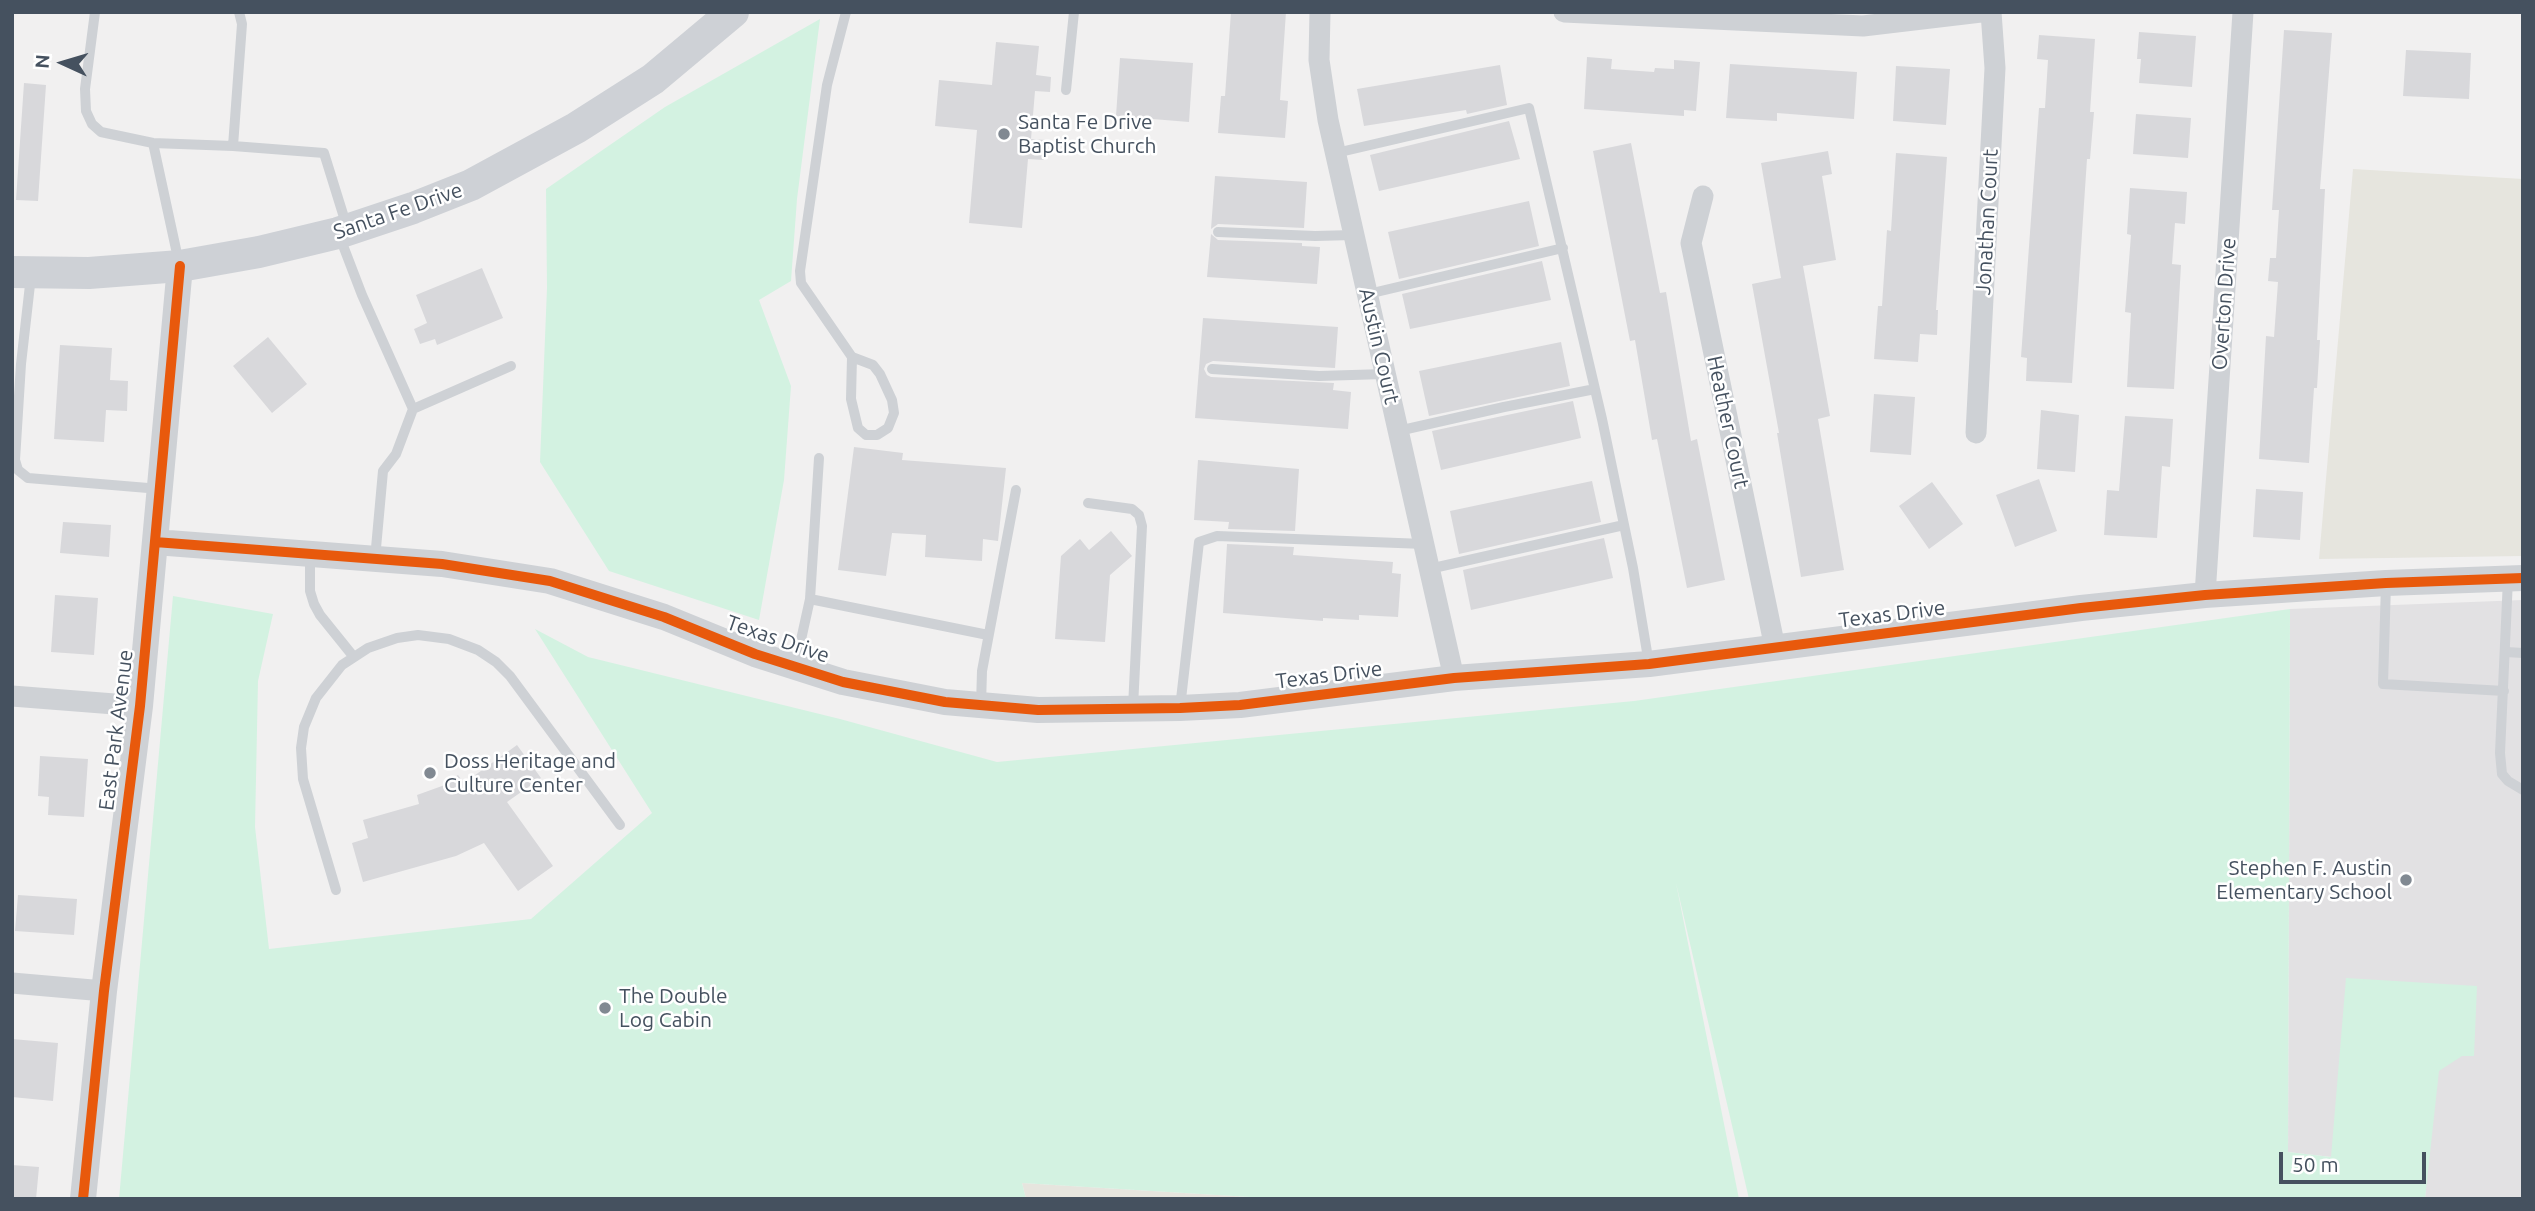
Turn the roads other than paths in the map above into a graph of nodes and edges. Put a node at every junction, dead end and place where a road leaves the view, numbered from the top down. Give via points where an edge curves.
1 (95, 12) edge
2 (239, 12) edge
3 (733, 12) edge
4 (846, 12) edge
5 (1074, 12) edge
6 (1320, 12) edge
7 (1564, 12) edge
8 (1981, 12) edge
9 (1991, 12) edge
10 (2243, 12) edge
11 (1634, 14) edge
12 (1066, 90) dead end
13 (153, 143) junction
14 (233, 146) junction
15 (1336, 153) junction
16 (1703, 196) dead end
17 (343, 232) junction
18 (1218, 232) dead end
19 (1354, 234) junction
20 (1563, 248) junction
21 (180, 266) junction
22 (22, 273) edge
23 (1368, 294) junction
24 (852, 357) junction
25 (511, 366) dead end
26 (1212, 369) dead end
27 (1385, 374) junction
28 (1595, 389) junction
29 (413, 409) junction
30 (1398, 431) junction
31 (1976, 433) dead end
32 (819, 458) dead end
33 (160, 489) junction
34 (1016, 490) dead end
35 (1088, 503) dead end
36 (1624, 525) junction
37 (155, 542) junction
38 (1424, 544) junction
39 (310, 554) junction
40 (375, 559) junction
41 (1429, 569) junction
42 (2516, 579) edge
43 (2386, 583) junction
44 (2206, 595) junction
45 (810, 599) junction
46 (988, 635) junction
47 (1775, 648) junction
48 (2506, 652) junction
49 (2523, 653) edge
50 (353, 656) junction
51 (1649, 664) junction
52 (795, 667) junction
53 (1454, 678) junction
54 (2504, 691) junction
55 (12, 696) edge
56 (981, 705) junction
57 (140, 706) junction
58 (1180, 708) junction
59 (1133, 710) junction
60 (2523, 790) edge
61 (621, 825) dead end
62 (336, 890) dead end
63 (12, 983) edge
64 (104, 991) junction
65 (83, 1199) edge

1 - 13 lane via 86,111 101,132
2 - 14 lane via 242,24
3 - 17 main road, Santa Fe Drive via 653,79 540,149 471,185
4 - 24 lane via 827,85 800,271 801,283
5 - 12 lane
6 - 15 street, Austin Court via 1319,60
7 - 11 street
8 - 11 street via 1863,26
9 - 31 street, Jonathan Court via 1995,68
10 - 44 street, Overton Drive
13 - 14 lane
13 - 21 lane
14 - 17 lane via 324,153
15 - 19 street, Austin Court
15 - 20 lane via 1529,108
16 - 47 street, Heather Court via 1691,243
17 - 21 main road, Santa Fe Drive
17 - 29 lane via 362,295
18 - 19 lane
19 - 23 street, Austin Court
20 - 23 lane
20 - 28 lane
21 - 22 main road, Santa Fe Drive
21 - 33 street, East Park Avenue
22 - 33 lane via 18,470 28,478
23 - 27 street, Austin Court
24 - 24 lane via 851,399 858,428 866,435 877,435 888,428 894,413 892,400 873,365
25 - 29 lane
26 - 27 lane via 1319,376
27 - 30 street, Austin Court
28 - 30 lane
28 - 36 lane
29 - 40 lane via 396,454 383,471
30 - 38 street, Austin Court
32 - 45 lane
33 - 37 street, East Park Avenue
34 - 46 lane
35 - 59 lane via 1132,509 1142,526
36 - 41 lane
36 - 51 lane
37 - 39 street, Texas Drive
37 - 57 street, East Park Avenue
38 - 41 street, Austin Court
38 - 58 lane via 1216,536 1199,542
39 - 40 street, Texas Drive
39 - 50 lane via 314,604
40 - 52 street, Texas Drive via 550,581 664,617
41 - 53 street, Austin Court
42 - 43 street, Texas Drive
42 - 48 lane
43 - 44 street, Texas Drive
43 - 54 lane via 2383,684
44 - 47 street, Texas Drive
45 - 46 lane
45 - 52 lane
46 - 56 lane
47 - 51 street, Texas Drive
48 - 49 lane
48 - 54 lane
50 - 61 lane via 387,640 418,635 449,639 487,655 510,676
50 - 62 lane via 316,698 301,748 303,779
51 - 53 street, Texas Drive
52 - 56 street, Texas Drive via 843,682
53 - 58 street, Texas Drive via 1240,705
54 - 60 lane via 2502,774
55 - 57 street
56 - 59 street, Texas Drive
57 - 64 street, East Park Avenue
58 - 59 street, Texas Drive
63 - 64 street
64 - 65 street, East Park Avenue

